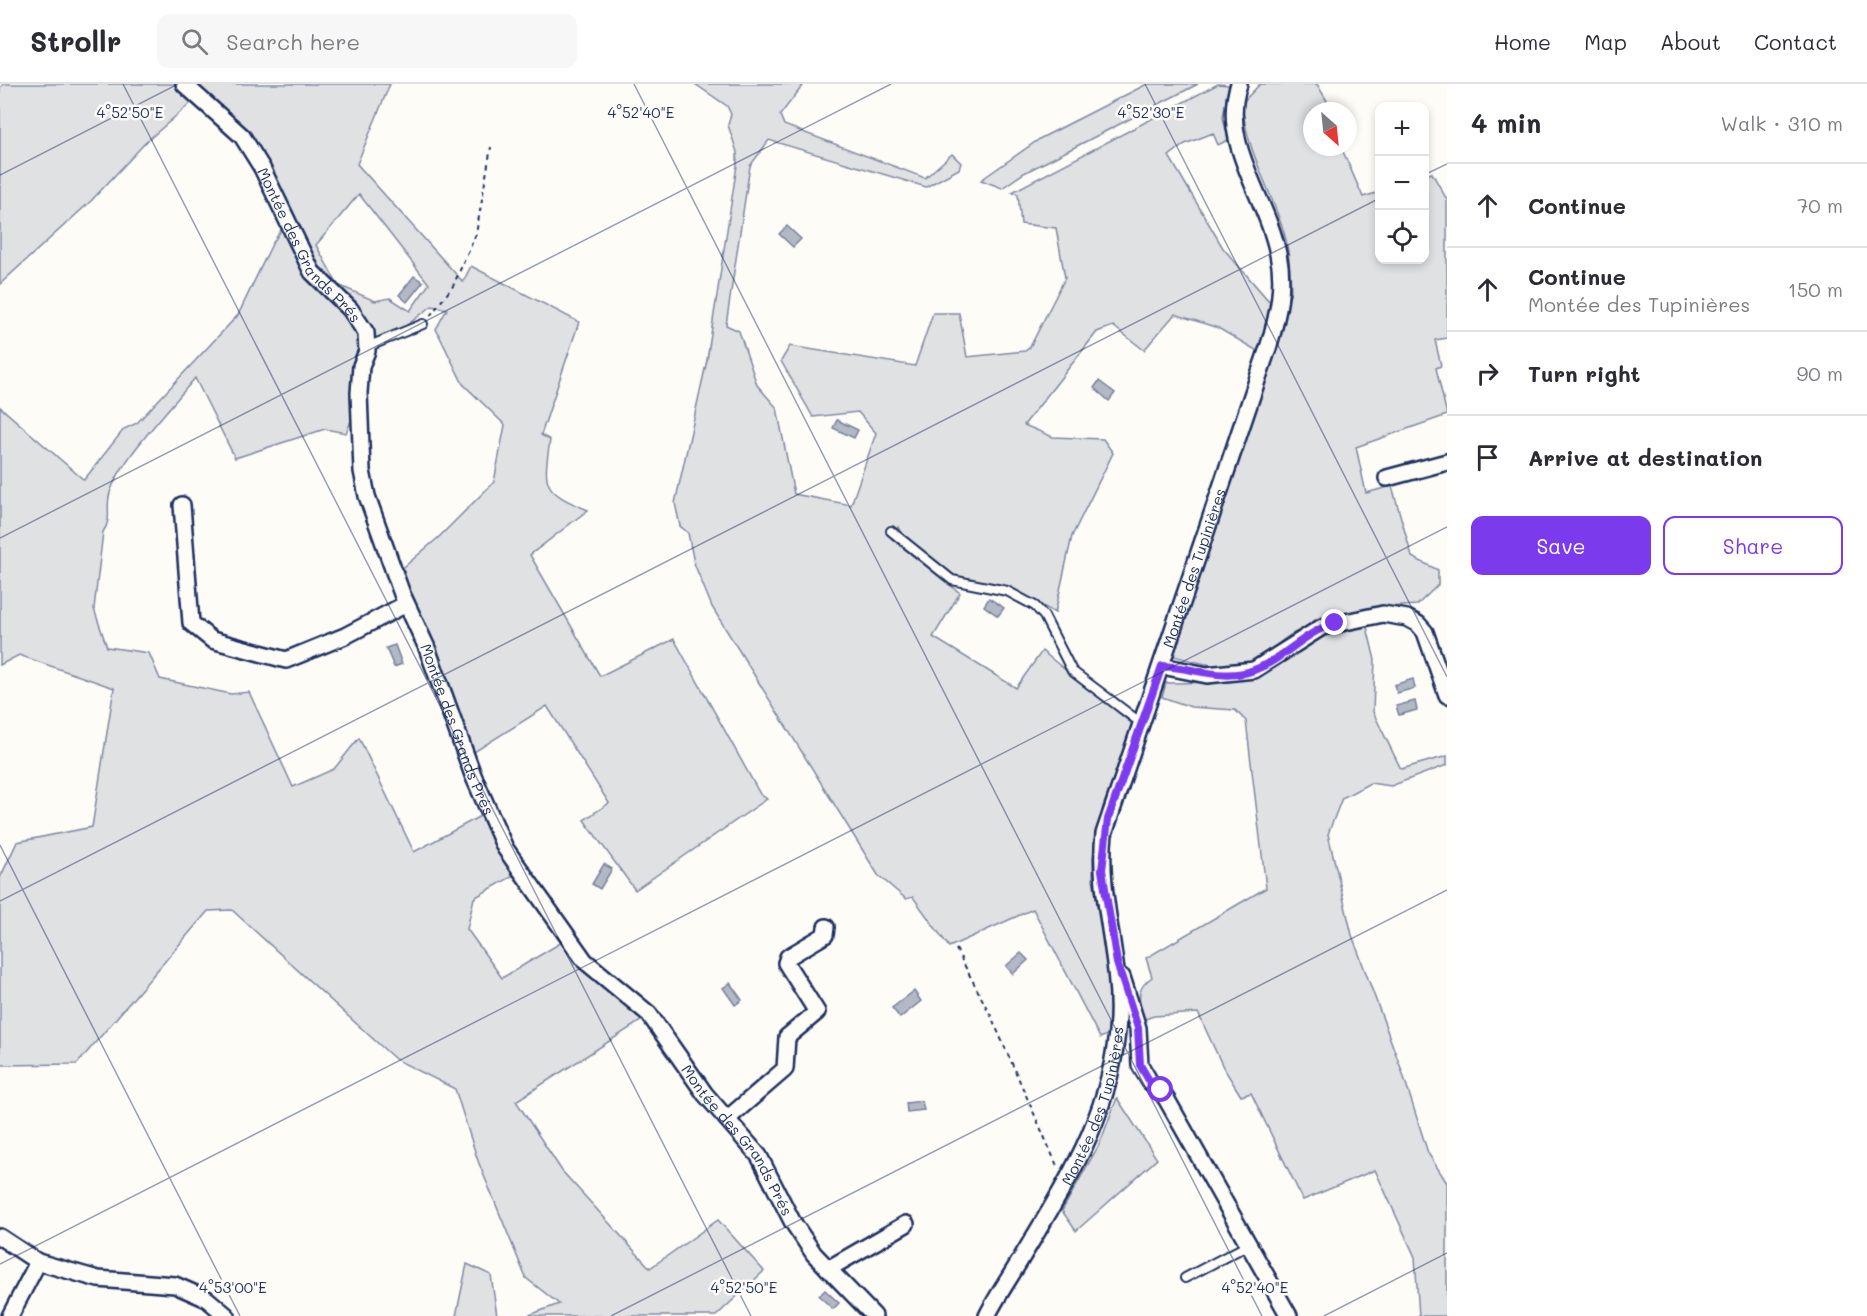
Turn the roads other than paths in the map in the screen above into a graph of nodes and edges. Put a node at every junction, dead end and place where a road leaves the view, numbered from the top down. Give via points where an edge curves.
1 (184, 84) edge
2 (1239, 84) edge
3 (423, 324) road end
4 (367, 347) junction
5 (1447, 462) edge
6 (1387, 478) dead end
7 (182, 506) dead end
8 (891, 531) dead end
9 (406, 604) junction
10 (1162, 666) junction
11 (1447, 695) edge
12 (1141, 723) junction
13 (826, 927) dead end
14 (1117, 963) junction
15 (727, 1119) junction
16 (906, 1224) dead end
17 (0, 1237) edge
18 (1248, 1245) junction
19 (38, 1262) junction
20 (828, 1269) junction
21 (1185, 1278) dead end
22 (10, 1316) edge
23 (227, 1316) edge
24 (874, 1316) edge
25 (987, 1316) edge
26 (1289, 1316) edge

1 - 4 street, Montée des Grands Prés via 242,136 262,168 305,261 350,309 366,333
2 - 10 street, Montée des Tupinières via 1232,119 1275,238 1281,273 1279,307
3 - 4 lane
4 - 9 street, Montée des Grands Prés via 359,393 362,471 377,526
5 - 6 street
7 - 9 street via 191,623 212,640 286,660 345,636
8 - 12 lane via 952,580 1007,591 1035,606 1072,671
9 - 15 street, Montée des Grands Prés via 506,848 585,961 649,1014
10 - 11 street via 1207,675 1254,670 1322,627 1396,614 1418,624 1425,632
10 - 12 street, Montée des Tupinières
12 - 14 street, Montée des Tupinières via 1108,819 1102,854 1104,891
13 - 15 street via 825,935 788,957 786,963 817,1012 787,1037 786,1069
14 - 18 street via 1138,1028 1144,1075 1167,1100
14 - 25 street, Montée des Tupinières via 1118,1019 1110,1075 1089,1142
15 - 20 street, Montée des Grands Prés via 759,1156 792,1221
16 - 20 street
17 - 19 street
18 - 21 lane
18 - 26 street
19 - 22 street
19 - 23 street via 98,1280 175,1285 207,1299
20 - 24 street, Montée des Grands Prés

